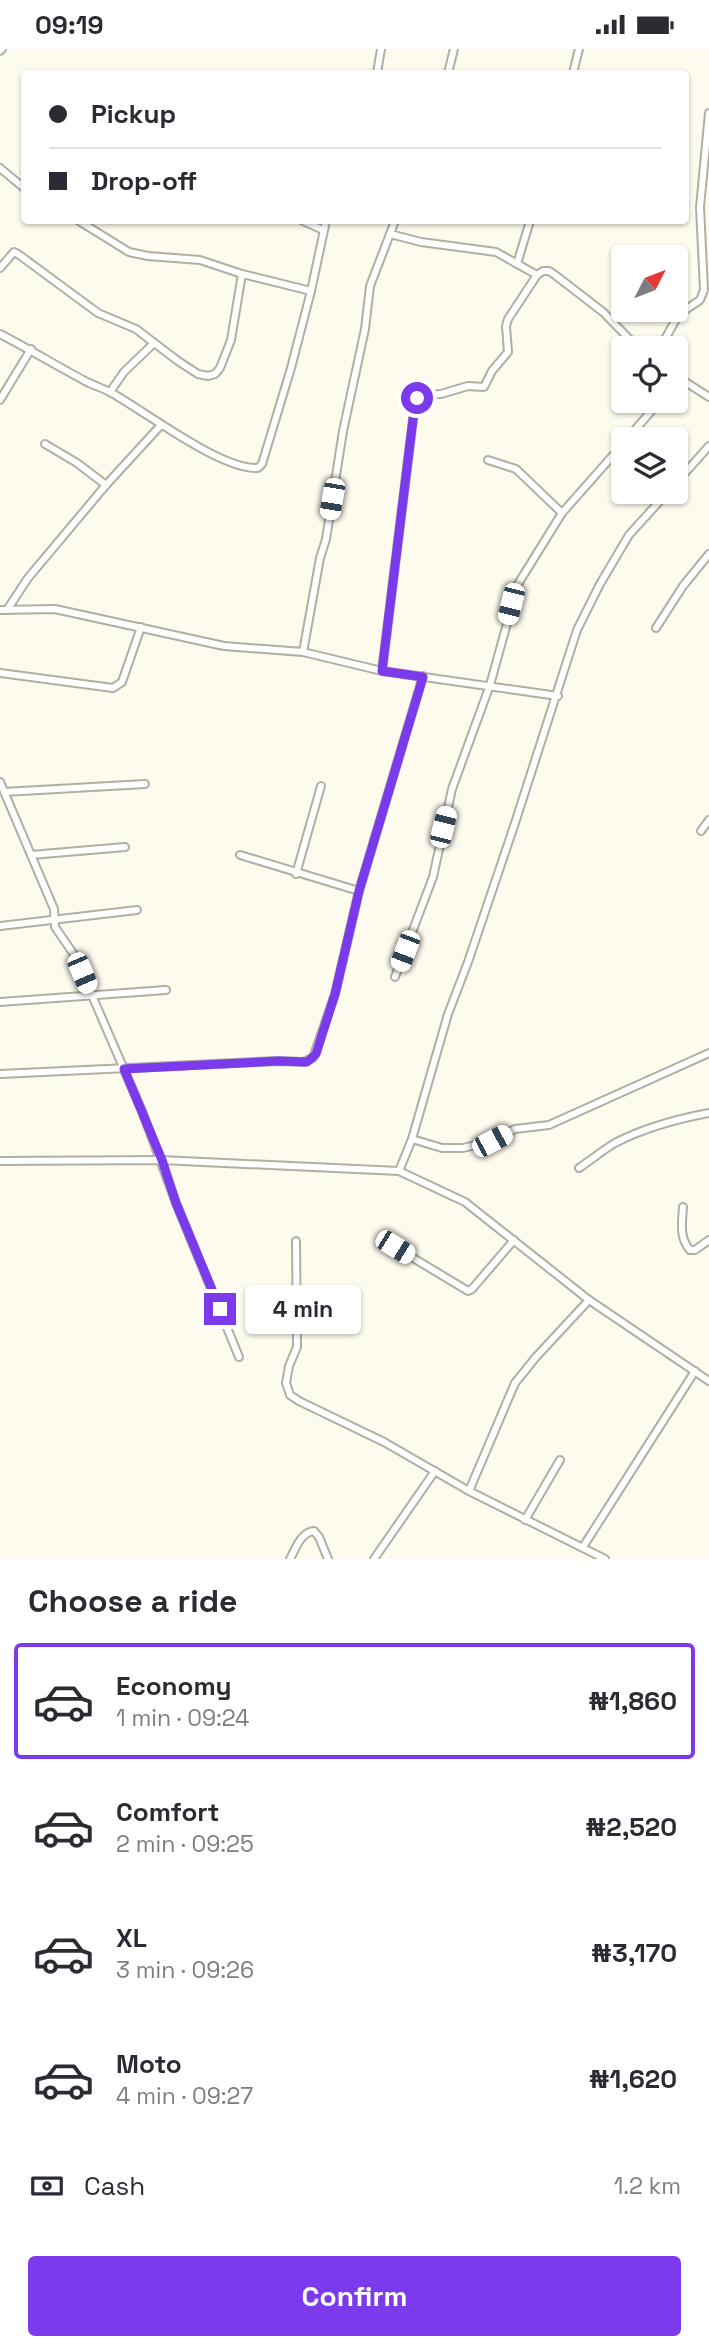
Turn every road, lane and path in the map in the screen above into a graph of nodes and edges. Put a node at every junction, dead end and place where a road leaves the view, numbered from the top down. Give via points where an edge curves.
1 (381, 49) edge
2 (454, 49) edge
3 (579, 49) edge
4 (378, 70) edge
5 (450, 70) edge
6 (574, 70) edge
7 (709, 114) edge
8 (0, 168) edge
9 (21, 186) edge
10 (84, 224) edge
11 (310, 224) edge
12 (325, 224) edge
13 (394, 224) edge
14 (529, 224) edge
15 (323, 230) junction
16 (390, 234) junction
17 (517, 264) junction
18 (0, 268) edge
19 (242, 274) junction
20 (537, 275) junction
21 (311, 291) junction
22 (0, 334) edge
23 (626, 336) edge
24 (667, 336) edge
25 (154, 343) junction
26 (31, 349) junction
27 (688, 385) edge
28 (110, 392) junction
29 (709, 397) edge
30 (0, 400) edge
31 (650, 413) edge
32 (161, 425) junction
33 (637, 427) edge
34 (45, 444) dead end
35 (709, 446) edge
36 (611, 458) edge
37 (488, 460) dead end
38 (688, 470) edge
39 (106, 485) junction
40 (657, 504) edge
41 (562, 513) junction
42 (709, 554) edge
43 (3, 610) edge
44 (141, 627) junction
45 (656, 628) dead end
46 (303, 652) junction
47 (382, 671) junction
48 (0, 673) edge
49 (423, 677) junction
50 (490, 685) junction
51 (558, 696) junction
52 (0, 782) edge
53 (145, 784) dead end
54 (321, 786) dead end
55 (4, 793) junction
56 (709, 820) edge
57 (701, 831) dead end
58 (125, 847) dead end
59 (32, 855) junction
60 (240, 856) dead end
61 (296, 874) junction
62 (359, 891) junction
63 (137, 910) dead end
64 (54, 919) junction
65 (0, 926) edge
66 (395, 977) dead end
67 (166, 990) dead end
68 (92, 995) junction
69 (0, 1002) edge
70 (709, 1053) edge
71 (124, 1069) junction
72 (0, 1074) edge
73 (709, 1113) edge
74 (412, 1139) junction
75 (162, 1160) junction
76 (0, 1161) edge
77 (579, 1168) dead end
78 (400, 1171) junction
79 (683, 1206) dead end
80 (514, 1240) junction
81 (709, 1240) edge
82 (296, 1241) dead end
83 (395, 1247) dead end
84 (589, 1300) junction
85 (239, 1356) dead end
86 (695, 1371) junction
87 (709, 1381) edge
88 (560, 1460) dead end
89 (435, 1471) junction
90 (469, 1491) junction
91 (525, 1520) junction
92 (583, 1547) junction
93 (290, 1559) edge
94 (328, 1559) edge
95 (374, 1559) edge
96 (605, 1559) edge

1 - 4 street
2 - 5 street
3 - 6 street
7 - 24 street via 700,207 704,290 694,306 679,314
8 - 9 street
10 - 19 street via 129,252 200,260
11 - 15 street
12 - 15 street
13 - 16 street
14 - 17 street
15 - 21 street
16 - 17 street via 496,252
16 - 46 street via 370,286
17 - 20 street
18 - 25 street via 14,252 98,313 136,329
19 - 21 street
19 - 25 street via 234,331 215,375 198,374
20 - 23 street via 542,271 555,275
20 - 47 street via 508,319 508,352 484,387 422,395 415,403
21 - 32 street via 258,468 222,458
22 - 26 street
25 - 28 street
26 - 28 street
26 - 30 street
27 - 29 street
28 - 32 street
31 - 33 street
32 - 39 street
34 - 39 street
35 - 38 street
36 - 41 street
37 - 41 street via 516,469
39 - 43 street
40 - 51 street via 629,535 600,584 577,630
41 - 50 street via 518,584
42 - 45 street
43 - 44 street via 55,609
44 - 46 street via 224,646
44 - 48 street via 118,687
46 - 47 street
47 - 49 street
49 - 50 street
49 - 62 street
50 - 51 street
50 - 66 street via 452,789 433,877
51 - 74 street via 448,1014
52 - 55 street
53 - 55 street
54 - 61 street
55 - 59 street
56 - 57 street
58 - 59 street
59 - 64 street
60 - 61 street
61 - 62 street
62 - 71 street via 335,994 313,1058
63 - 64 street
64 - 65 street
64 - 68 street
67 - 68 street
68 - 69 street
68 - 71 street
70 - 74 street via 549,1125 515,1129 463,1148 442,1148
71 - 72 street
71 - 75 street
73 - 77 street via 680,1118 614,1144
74 - 78 street
75 - 76 street
75 - 78 street
75 - 85 street
78 - 80 street via 465,1202
79 - 81 street via 685,1245 695,1250
80 - 83 street via 468,1291
80 - 84 street
82 - 89 street via 297,1347 286,1383 290,1395
84 - 86 street
84 - 90 street via 515,1383
86 - 87 street
86 - 92 street
88 - 91 street
89 - 90 street
89 - 95 street
90 - 91 street
91 - 92 street
92 - 96 street
93 - 94 street via 309,1531 319,1537

